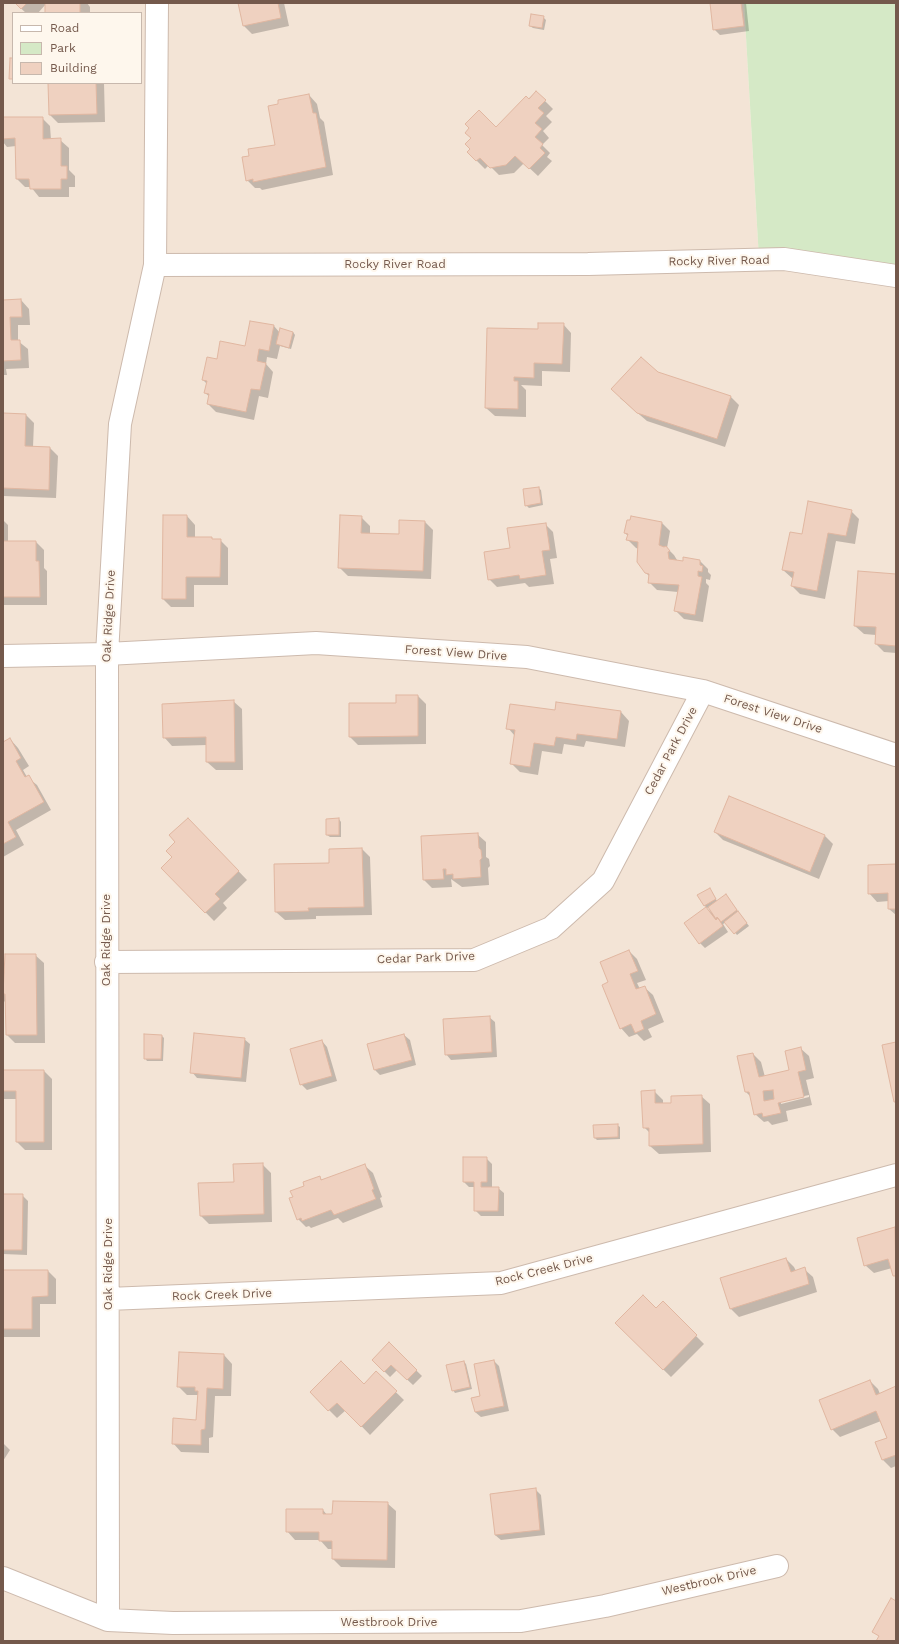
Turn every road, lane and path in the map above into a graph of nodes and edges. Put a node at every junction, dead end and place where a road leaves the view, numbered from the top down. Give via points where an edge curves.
1 (157, 3) edge
2 (155, 265) junction
3 (896, 276) edge
4 (107, 654) junction
5 (3, 656) edge
6 (703, 691) junction
7 (896, 755) edge
8 (106, 962) junction
9 (896, 1175) edge
10 (108, 1299) junction
11 (777, 1566) dead end
12 (3, 1578) edge
13 (108, 1620) junction

1 - 2 street
2 - 3 street, Rocky River Road via 580,264 784,259
2 - 4 street, Oak Ridge Drive via 120,424
4 - 5 street, Forest View Drive
4 - 6 street, Forest View Drive via 316,643 526,657
4 - 8 street, Oak Ridge Drive
6 - 7 street, Forest View Drive
6 - 8 street, Cedar Park Drive via 603,881 551,928 474,960
8 - 10 street, Oak Ridge Drive
9 - 10 street, Rock Creek Drive via 501,1283
10 - 13 street, Oak Ridge Drive
11 - 13 street, Westbrook Drive via 605,1606 521,1621 173,1623
12 - 13 street, Westbrook Drive

